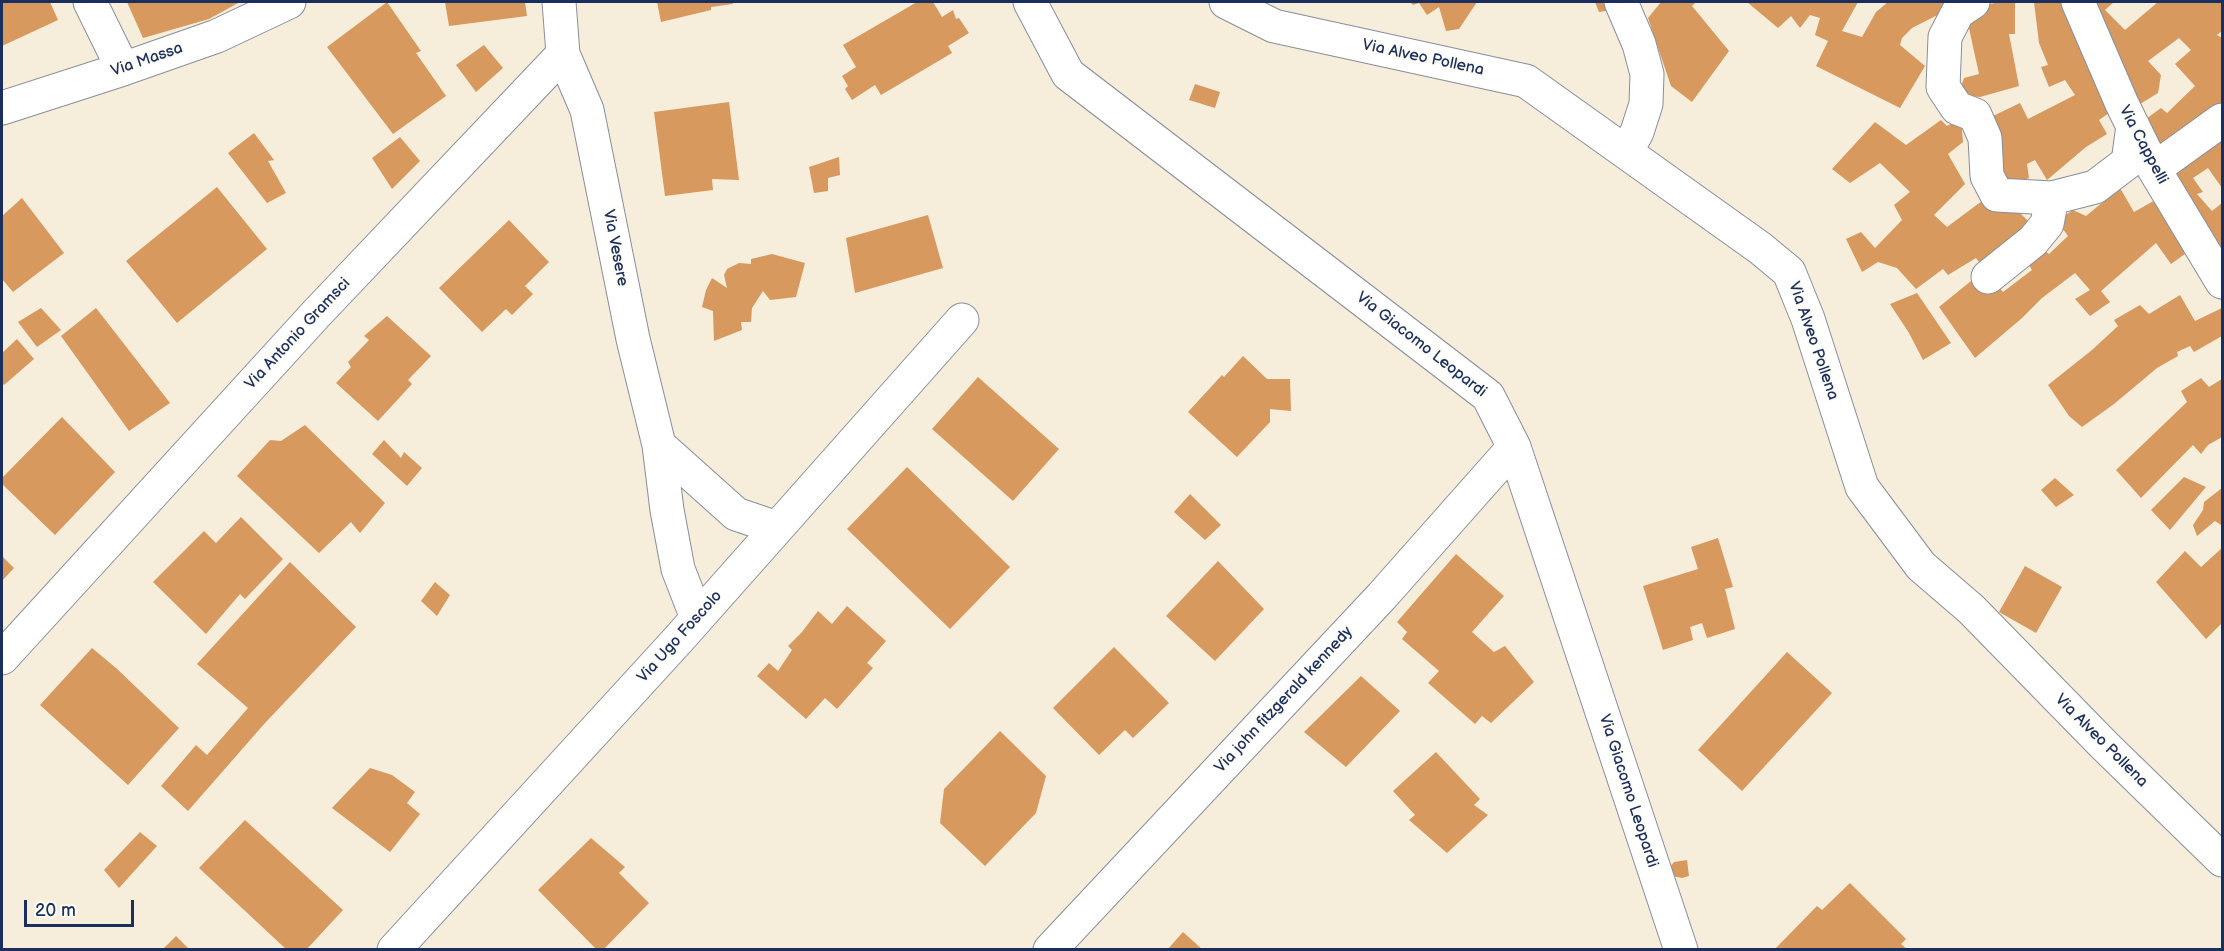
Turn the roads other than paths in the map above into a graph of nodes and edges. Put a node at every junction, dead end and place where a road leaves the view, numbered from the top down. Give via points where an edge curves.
1 (90, 2) edge
2 (289, 2) edge
3 (559, 2) edge
4 (1030, 2) edge
5 (1226, 2) edge
6 (1621, 2) edge
7 (1973, 2) edge
8 (2078, 2) edge
9 (563, 54) junction
10 (123, 69) junction
11 (2, 108) edge
12 (2223, 120) edge
13 (2133, 126) junction
14 (1626, 153) junction
15 (2154, 168) junction
16 (2052, 198) junction
17 (1988, 278) dead end
18 (2223, 282) edge
19 (962, 320) dead end
20 (659, 445) junction
21 (1514, 447) junction
22 (777, 528) junction
23 (697, 618) junction
24 (2, 658) edge
25 (2223, 860) edge
26 (394, 950) edge
27 (1050, 950) edge
28 (1681, 950) edge

1 - 10 street
2 - 10 street, Via Massa via 217,36
3 - 9 street
4 - 21 street, Via Giacomo Leopardi via 1068,74 1488,396
5 - 14 street, Via Alveo Pollena via 1274,26 1526,81
6 - 14 street via 1647,75 1646,104
7 - 16 street via 1958,12 1945,37 1943,87 1957,108 1975,115 1985,138 1987,176 1997,195
8 - 13 street, Via Cappelli
9 - 20 street, Via Vesere via 587,110 633,339
9 - 24 street, Via Antonio Gramsci via 317,313
10 - 11 street, Via Massa
12 - 15 street
13 - 15 street, Via Cappelli
13 - 16 street via 2128,162 2095,187
14 - 25 street, Via Alveo Pollena via 1789,272 1862,487 1921,566 1971,609
15 - 18 street, Via Cappelli
16 - 17 street via 2047,224 2033,241
19 - 22 street, Via Ugo Foscolo
20 - 22 street via 736,514
20 - 23 street, Via Vesere via 678,569
21 - 27 street, Via john fitzgerald kennedy via 1382,596
21 - 28 street, Via Giacomo Leopardi
22 - 23 street, Via Ugo Foscolo
23 - 26 street, Via Ugo Foscolo

